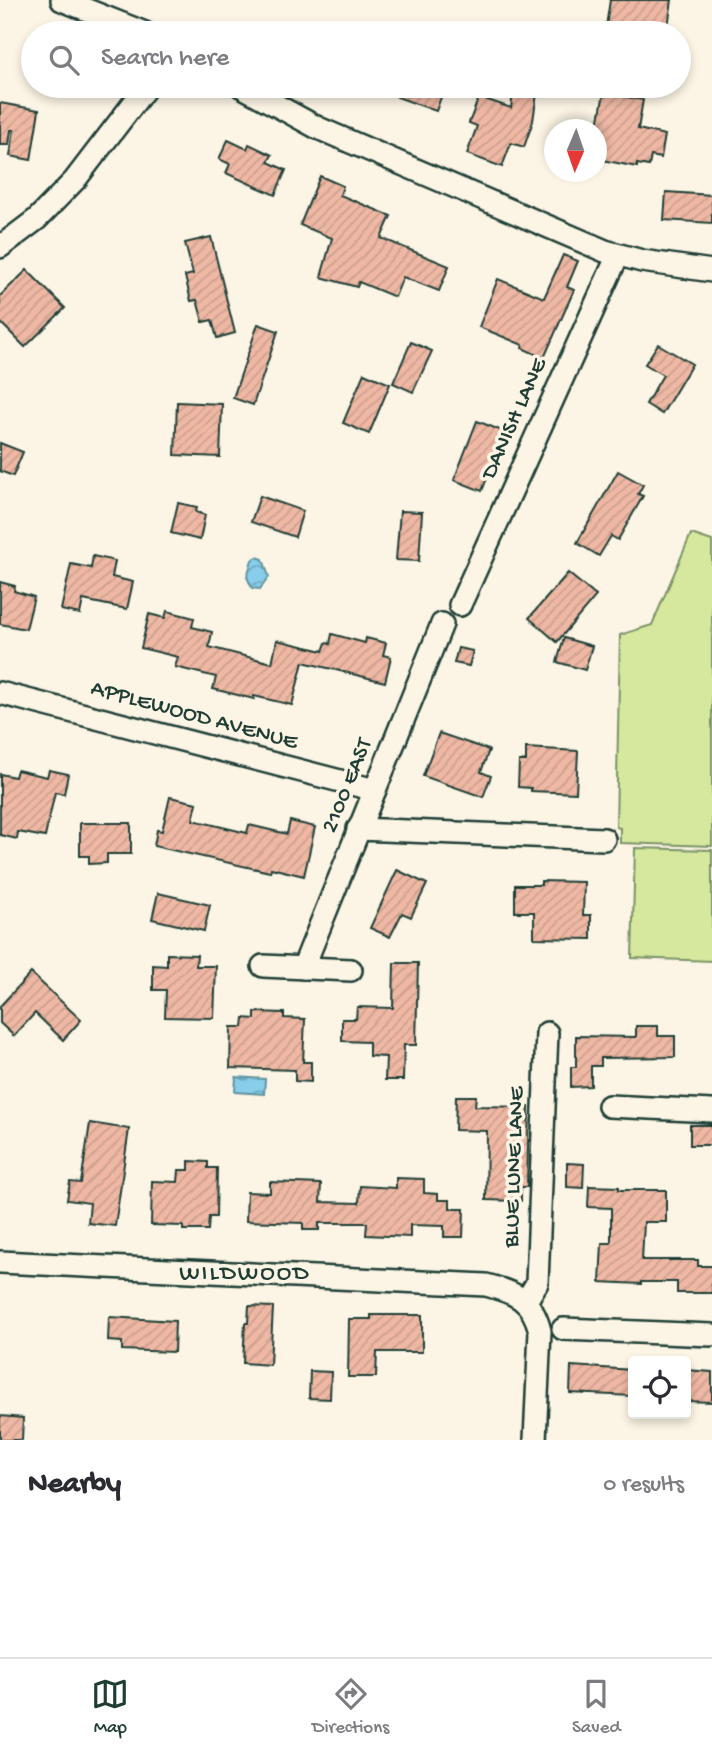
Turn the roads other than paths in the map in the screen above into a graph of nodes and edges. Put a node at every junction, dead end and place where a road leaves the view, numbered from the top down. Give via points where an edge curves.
1 (62, 0) edge
2 (115, 21) edge
3 (138, 98) edge
4 (263, 98) edge
5 (0, 247) edge
6 (618, 256) junction
7 (712, 271) edge
8 (460, 604) dead end
9 (442, 624) dead end
10 (0, 693) edge
11 (375, 790) junction
12 (358, 829) junction
13 (604, 839) dead end
14 (262, 966) dead end
15 (303, 968) junction
16 (351, 970) dead end
17 (547, 1033) dead end
18 (609, 1106) dead end
19 (712, 1111) edge
20 (0, 1262) edge
21 (526, 1301) junction
22 (563, 1329) dead end
23 (712, 1335) edge
24 (535, 1440) edge

1 - 2 street
3 - 5 street via 75,180 37,219
4 - 6 street via 318,128
6 - 7 street
6 - 8 street, DANISH LANE
9 - 11 street, 2100 EAST
10 - 11 street, APPLEWOOD AVENUE
11 - 12 street, 2100 EAST
12 - 13 street
12 - 15 street, 2100 EAST
14 - 15 street
15 - 16 street
17 - 21 street, BLUE LUNE LANE via 537,1283
18 - 19 street
20 - 21 street via 486,1285
21 - 24 street via 540,1331
22 - 23 street

